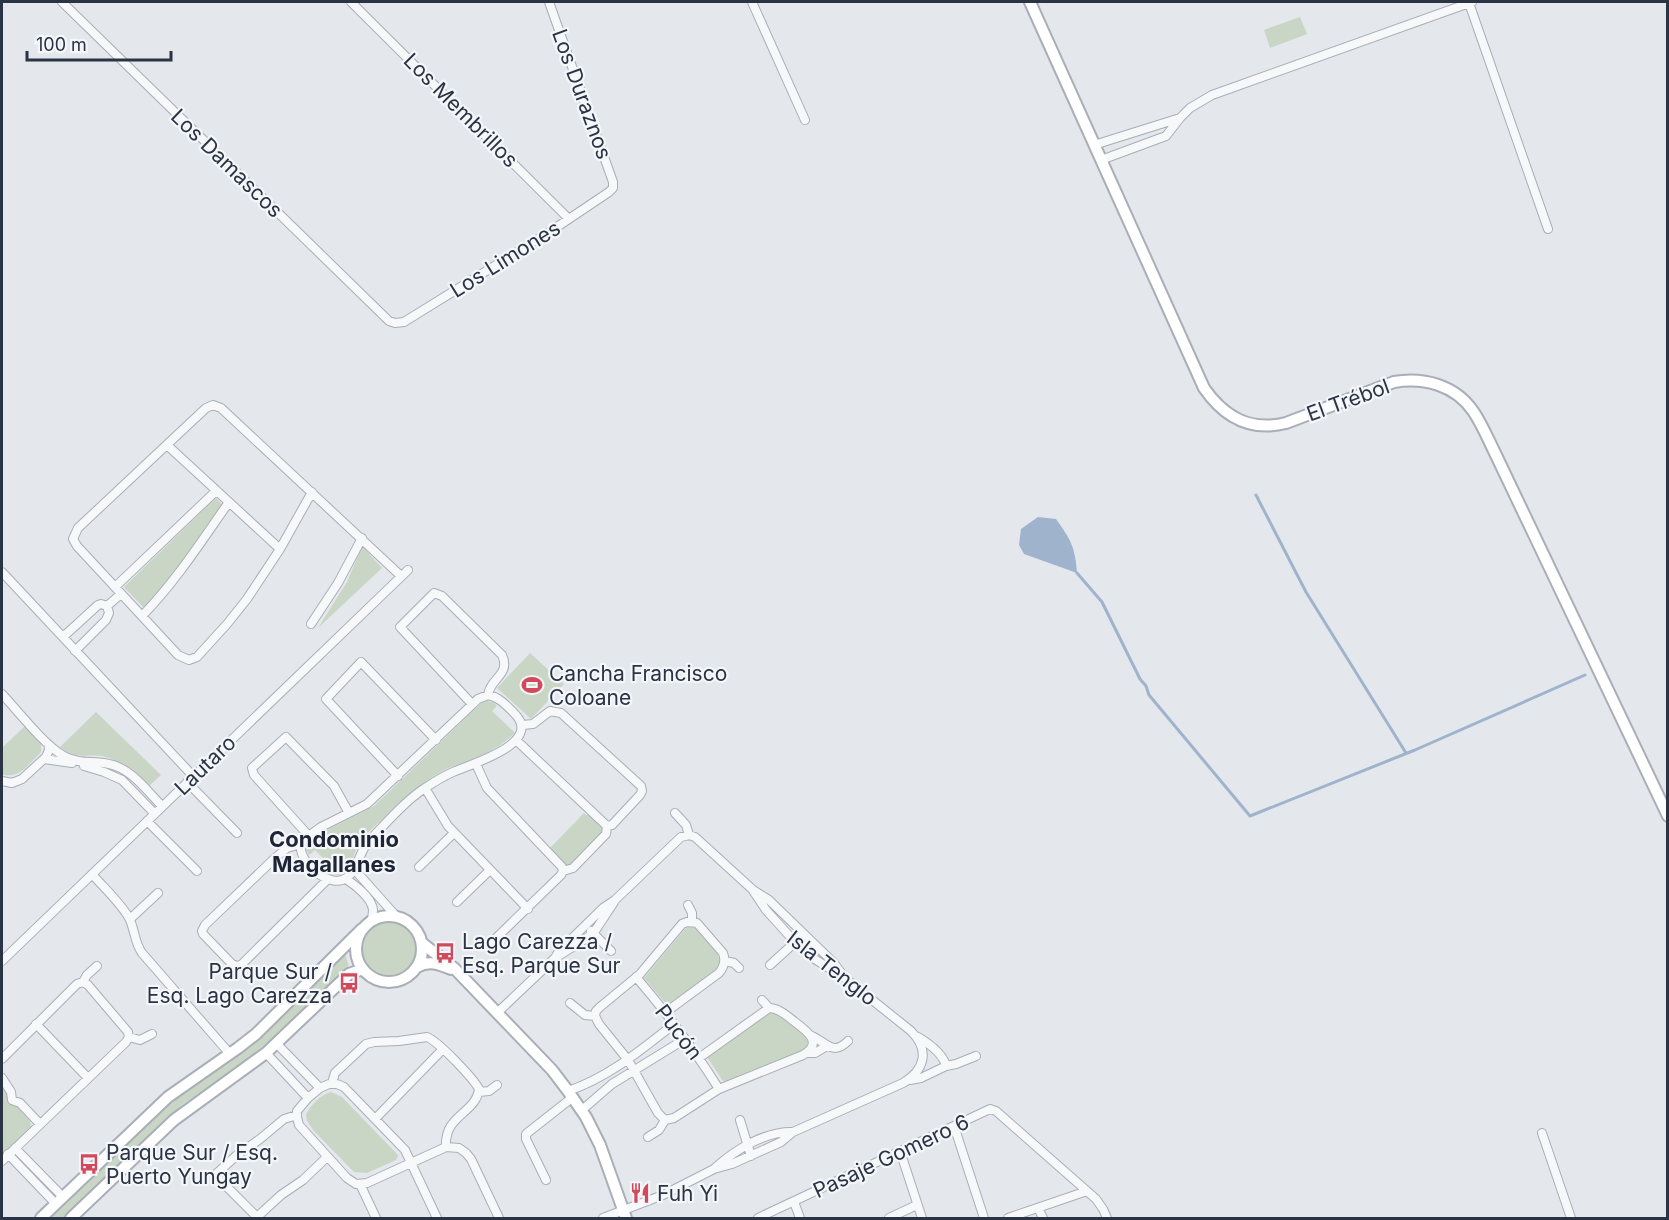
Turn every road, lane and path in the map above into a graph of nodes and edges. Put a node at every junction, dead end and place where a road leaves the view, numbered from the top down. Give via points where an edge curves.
1 (62, 2) edge
2 (351, 2) edge
3 (549, 2) edge
4 (752, 2) edge
5 (1030, 2) edge
6 (1471, 2) edge
7 (1180, 118) junction
8 (805, 120) dead end
9 (1094, 145) junction
10 (1101, 160) junction
11 (613, 188) joint
12 (569, 219) junction
13 (1548, 229) dead end
14 (395, 323) joint
15 (167, 445) junction
16 (216, 491) junction
17 (312, 492) junction
18 (229, 502) junction
19 (362, 538) junction
20 (280, 549) junction
21 (408, 570) dead end
22 (2, 572) edge
23 (401, 576) junction
24 (118, 590) junction
25 (107, 606) junction
26 (142, 616) junction
27 (311, 624) dead end
28 (63, 637) junction
29 (75, 651) junction
30 (2, 693) edge
31 (488, 695) junction
32 (472, 704) junction
33 (522, 726) junction
34 (435, 740) junction
35 (516, 740) junction
36 (49, 745) junction
37 (44, 759) junction
38 (476, 764) junction
39 (398, 776) junction
40 (190, 779) junction
41 (2, 781) edge
42 (425, 788) junction
43 (162, 806) junction
44 (350, 813) junction
45 (675, 813) dead end
46 (155, 814) junction
47 (1668, 816) edge
48 (147, 820) junction
49 (607, 826) junction
50 (454, 833) junction
51 (237, 834) dead end
52 (308, 835) junction
53 (685, 836) junction
54 (301, 844) junction
55 (419, 867) dead end
56 (354, 869) junction
57 (490, 870) junction
58 (197, 871) dead end
59 (563, 871) junction
60 (92, 874) junction
61 (346, 879) junction
62 (327, 880) junction
63 (752, 889) junction
64 (158, 893) dead end
65 (615, 900) junction
66 (457, 902) dead end
67 (688, 905) dead end
68 (528, 909) junction
69 (396, 916) junction
70 (130, 920) junction
71 (372, 921) junction
72 (692, 922) junction
73 (585, 925) junction
74 (362, 929) junction
75 (593, 934) junction
76 (803, 935) junction
77 (493, 941) dead end
78 (795, 942) junction
79 (422, 943) junction
80 (611, 951) dead end
81 (555, 958) junction
82 (2, 961) edge
83 (725, 961) junction
84 (770, 965) dead end
85 (97, 966) dead end
86 (417, 967) junction
87 (739, 968) dead end
88 (363, 969) junction
89 (459, 974) junction
90 (636, 977) junction
91 (846, 979) junction
92 (83, 982) junction
93 (762, 1000) dead end
94 (570, 1003) dead end
95 (769, 1008) junction
96 (666, 1012) junction
97 (497, 1013) junction
98 (595, 1016) junction
99 (36, 1024) junction
100 (674, 1024) junction
101 (152, 1034) dead end
102 (812, 1036) junction
103 (916, 1036) junction
104 (129, 1037) junction
105 (685, 1039) junction
106 (848, 1041) dead end
107 (276, 1043) junction
108 (827, 1046) junction
109 (443, 1049) junction
110 (266, 1053) junction
111 (807, 1053) junction
112 (230, 1054) junction
113 (976, 1056) dead end
114 (699, 1058) junction
115 (2, 1059) edge
116 (628, 1060) junction
117 (946, 1065) junction
118 (634, 1070) junction
119 (2, 1078) edge
120 (88, 1078) junction
121 (908, 1080) junction
122 (332, 1083) junction
123 (497, 1085) dead end
124 (320, 1088) junction
125 (719, 1089) junction
126 (479, 1092) junction
127 (571, 1094) junction
128 (308, 1098) junction
129 (582, 1110) junction
130 (297, 1114) junction
131 (375, 1119) junction
132 (665, 1120) junction
133 (740, 1120) dead end
134 (40, 1124) junction
135 (954, 1126) junction
136 (794, 1132) junction
137 (1542, 1133) dead end
138 (648, 1137) dead end
139 (747, 1144) junction
140 (446, 1147) junction
141 (15, 1148) junction
142 (900, 1151) junction
143 (8, 1155) junction
144 (751, 1156) junction
145 (327, 1157) junction
146 (2, 1161) edge
147 (411, 1162) junction
148 (714, 1169) junction
149 (546, 1180) dead end
150 (360, 1184) junction
151 (1087, 1191) junction
152 (59, 1201) junction
153 (794, 1202) junction
154 (918, 1205) junction
155 (1038, 1208) junction
156 (625, 1214) edge
157 (373, 1216) edge
158 (41, 1218) edge
159 (71, 1218) edge
160 (257, 1218) edge
161 (437, 1218) edge
162 (499, 1218) edge
163 (603, 1218) edge
164 (758, 1218) edge
165 (800, 1218) edge
166 (889, 1218) edge
167 (922, 1218) edge
168 (984, 1218) edge
169 (1008, 1218) edge
170 (1042, 1218) edge
171 (1107, 1218) edge
172 (1571, 1218) edge

1 - 14 street, Los Damascos
2 - 12 street, Los Membrillos
3 - 11 street, Los Duraznos
4 - 8 street
5 - 9 street, El Trébol
6 - 7 street via 1212,95
6 - 13 street
7 - 9 street
7 - 10 street via 1161,139
9 - 10 street, El Trébol
10 - 47 street, El Trébol via 1204,388 1225,413 1254,424 1281,424 1394,382 1414,381 1435,383 1450,390 1472,410
11 - 12 street, Los Limones
12 - 14 street, Los Limones via 404,322
15 - 16 street
15 - 17 street via 206,408 216,406
15 - 24 street via 73,537
16 - 18 street
16 - 24 street
17 - 19 street
17 - 20 street
18 - 20 street
18 - 26 street via 183,568
19 - 23 street
19 - 27 street
20 - 26 street via 227,624 192,659 180,656
21 - 23 street, Lautaro
22 - 28 street
23 - 40 street, Lautaro
24 - 25 street
24 - 26 street
25 - 28 street via 98,605
25 - 29 street via 106,620
28 - 29 street
29 - 40 street
30 - 36 street
31 - 32 street
31 - 32 street via 505,666 502,655 442,596 434,593 400,627
31 - 33 street via 498,698
32 - 34 street
33 - 35 street
33 - 49 street via 533,724 550,711 561,713 641,786 640,795
34 - 39 street
34 - 39 street via 361,663 326,699
35 - 38 street
35 - 49 street
36 - 37 street
36 - 43 street via 73,760 107,763 125,770
37 - 41 street via 17,782
37 - 46 street via 90,767 116,777
38 - 42 street
38 - 59 street via 487,788
39 - 44 street via 367,804
40 - 43 street, Lautaro
40 - 51 street
42 - 50 street
42 - 56 street via 368,842
43 - 46 street, Lautaro
44 - 52 street
44 - 52 street via 334,786 286,737 252,770
45 - 53 street via 686,825
46 - 48 street, Lautaro
48 - 58 street
48 - 60 street, Lautaro
49 - 59 street via 606,834 573,868
50 - 55 street
50 - 57 street
52 - 54 street
53 - 63 street, Isla Tenglo via 695,837
53 - 65 street
54 - 62 street via 306,861
54 - 62 street via 282,852 205,925 203,934 232,964 241,965
56 - 61 street
56 - 69 street
57 - 66 street
57 - 68 street
59 - 68 street
60 - 70 street
60 - 82 street, Lautaro
61 - 62 street
61 - 71 street via 371,903
63 - 76 street
63 - 78 street, Isla Tenglo
64 - 70 street
65 - 73 street
65 - 75 street
67 - 72 street
68 - 77 street
69 - 71 street
69 - 79 street via 414,927
70 - 112 street via 142,953
71 - 74 street
72 - 83 street via 700,926
72 - 90 street via 682,924
73 - 75 street
73 - 81 street
74 - 88 street via 356,950
74 - 112 street via 256,1034
75 - 80 street
75 - 81 street
76 - 78 street
76 - 91 street
78 - 84 street
78 - 91 street, Isla Tenglo
79 - 86 street
79 - 89 street
81 - 97 street
83 - 87 street
83 - 96 street via 718,973
85 - 92 street
86 - 88 street via 393,982 376,979
86 - 89 street via 430,963
88 - 107 street via 344,978
89 - 97 street
90 - 96 street, Pucón
90 - 98 street via 600,1007
91 - 103 street, Isla Tenglo
92 - 99 street
92 - 104 street
93 - 95 street
94 - 98 street via 585,1015
95 - 102 street via 777,1009
95 - 114 street
96 - 100 street, Pucón
97 - 127 street
98 - 116 street
99 - 115 street
99 - 120 street
100 - 105 street, Pucón
100 - 116 street
101 - 104 street via 140,1040
102 - 108 street
102 - 111 street
103 - 117 street, Isla Tenglo via 944,1058
103 - 121 street via 923,1059 914,1077
104 - 120 street
105 - 114 street, Pucón
105 - 118 street
106 - 108 street via 840,1048
107 - 110 street
107 - 124 street
108 - 111 street
109 - 122 street via 427,1037 370,1042 334,1073
109 - 126 street via 478,1086
109 - 131 street
110 - 128 street
110 - 159 street via 174,1120
111 - 125 street
112 - 152 street via 168,1097
113 - 117 street
114 - 125 street, Pucón
116 - 118 street
116 - 127 street
117 - 121 street
118 - 129 street
118 - 132 street
119 - 134 street via 12,1100
120 - 134 street
121 - 136 street
122 - 124 street
122 - 131 street via 344,1087
123 - 126 street
124 - 128 street
125 - 132 street
126 - 140 street via 450,1126
127 - 129 street
127 - 149 street via 526,1134
128 - 130 street
129 - 156 street
130 - 145 street via 299,1125
130 - 160 street via 284,1119 215,1174
131 - 147 street via 405,1150
132 - 138 street via 660,1131
133 - 139 street
134 - 141 street
135 - 142 street, Pasaje Gomero 6
135 - 151 street, Pasaje Gomero 6 via 992,1109
135 - 168 street
136 - 139 street
136 - 144 street
137 - 172 street
139 - 144 street
139 - 148 street
140 - 147 street
140 - 162 street via 459,1148 469,1156
141 - 143 street
141 - 152 street
142 - 153 street, Pasaje Gomero 6
142 - 154 street
143 - 146 street
143 - 152 street
144 - 148 street
145 - 150 street via 347,1178
145 - 160 street
147 - 150 street
147 - 161 street
148 - 156 street
150 - 157 street
151 - 155 street
151 - 171 street
152 - 158 street
153 - 164 street, Pasaje Gomero 6
153 - 165 street
154 - 166 street
154 - 167 street
155 - 169 street
155 - 170 street
156 - 163 street

